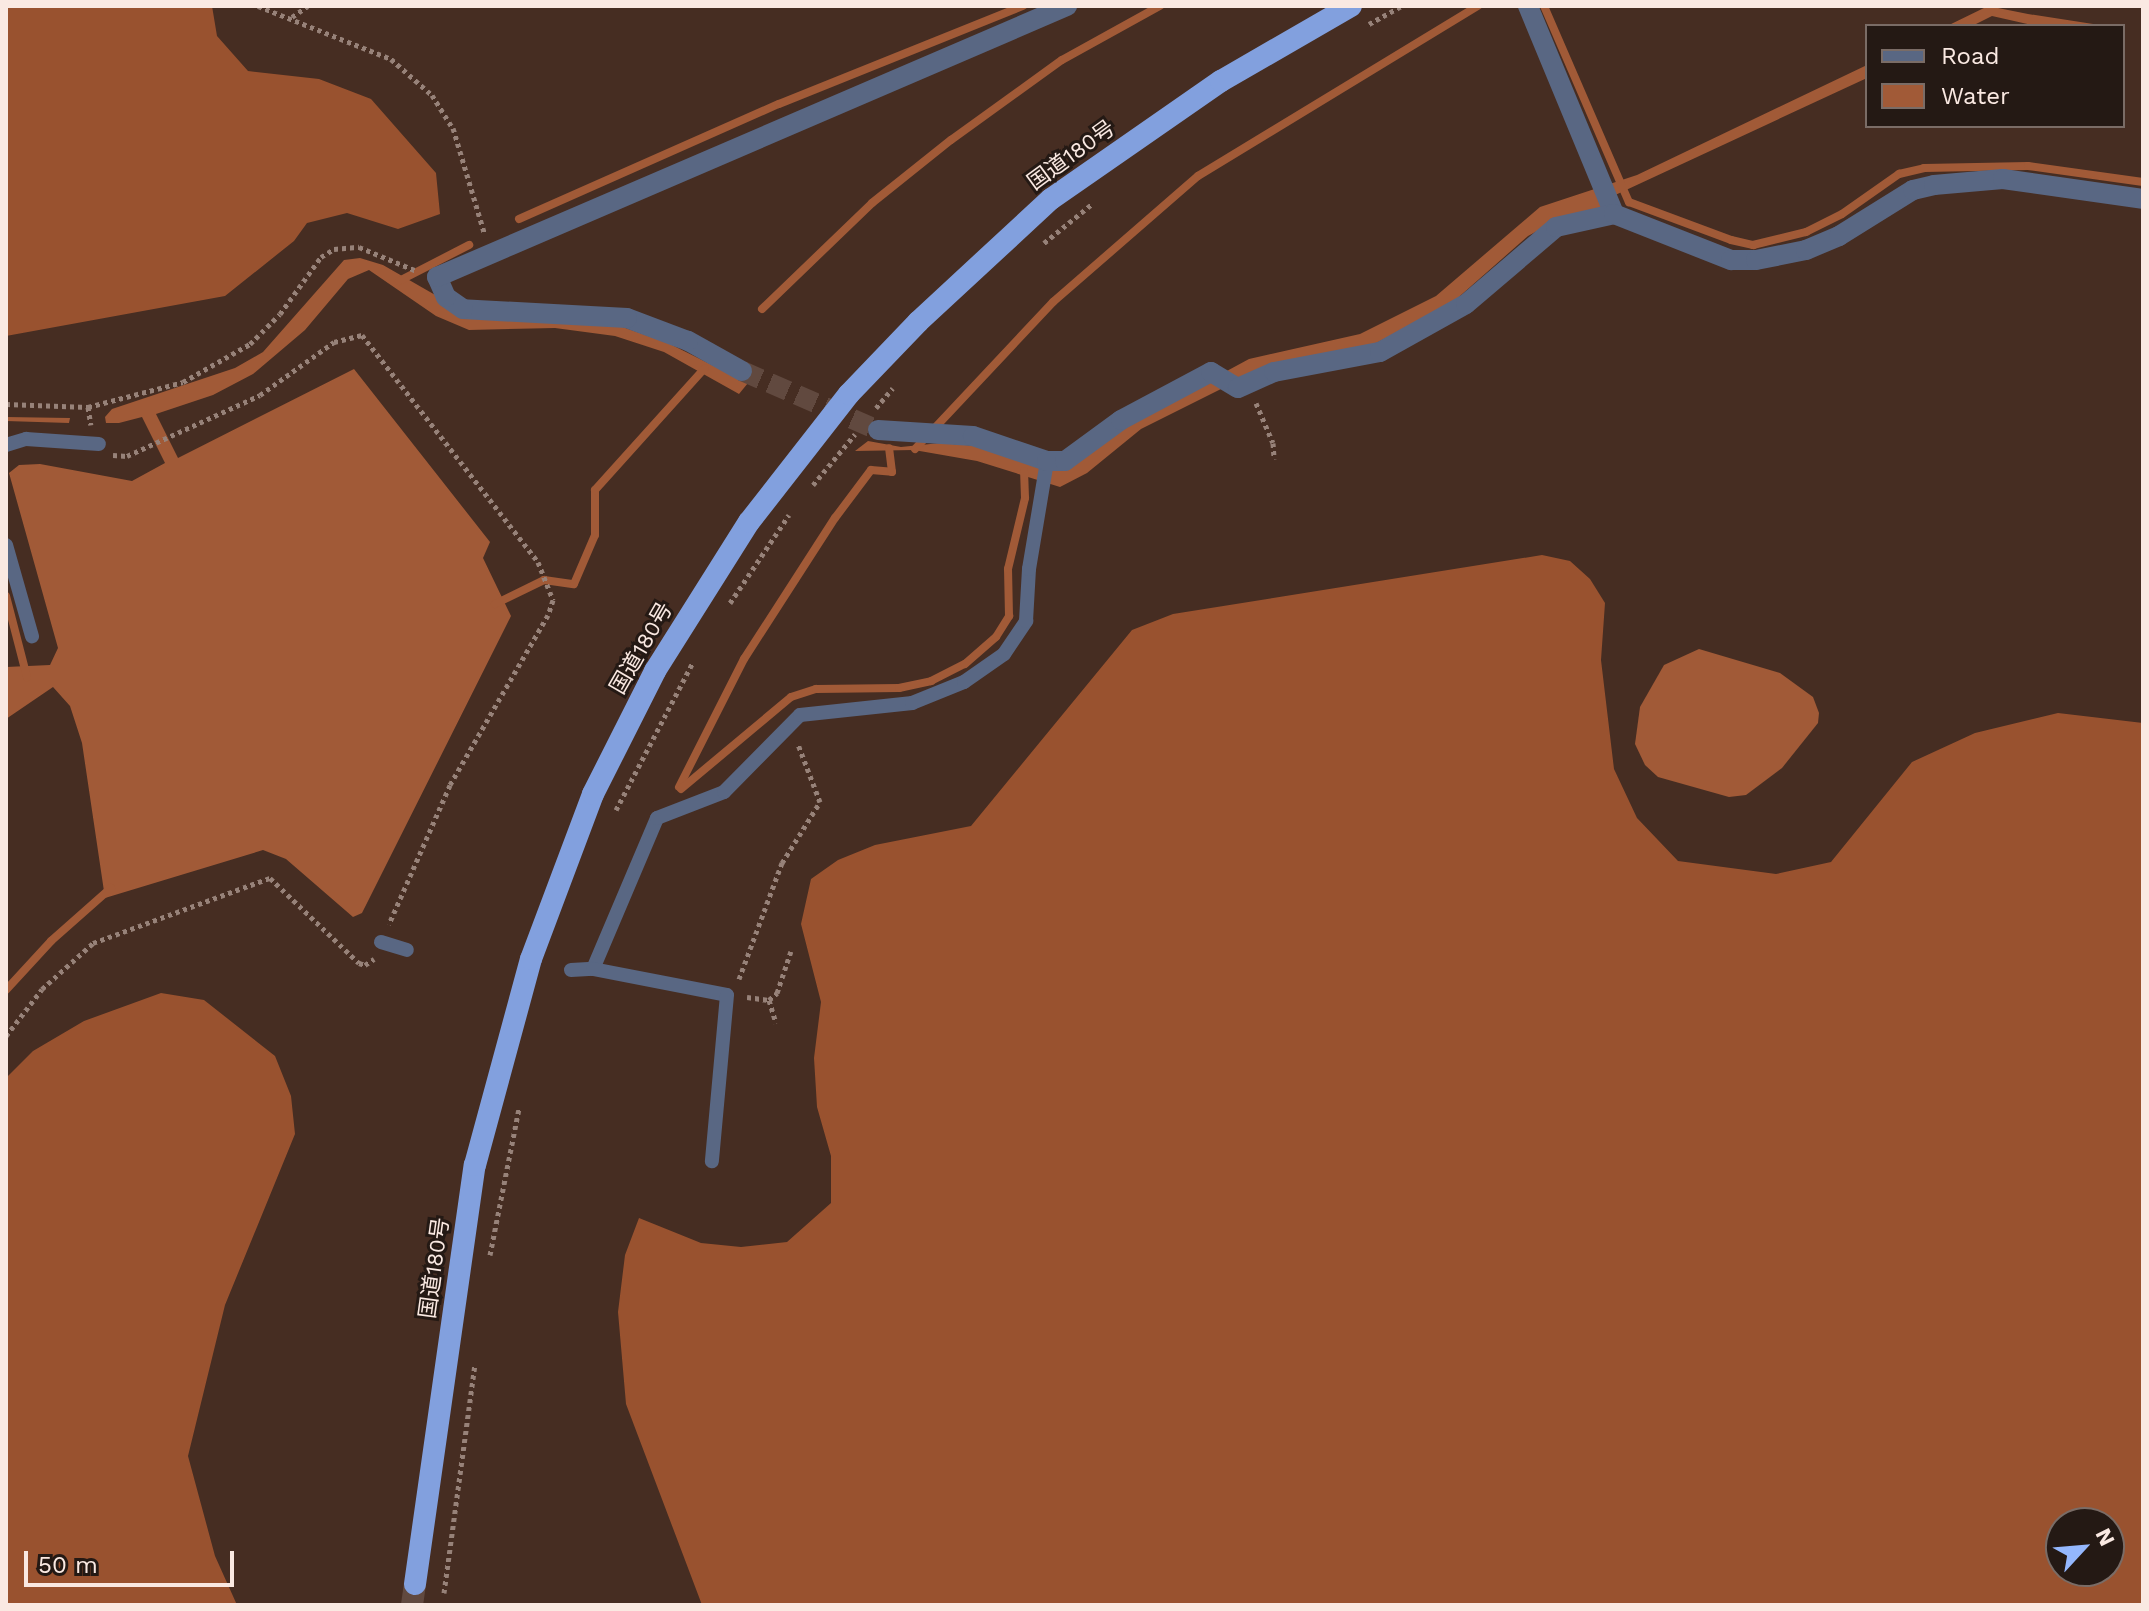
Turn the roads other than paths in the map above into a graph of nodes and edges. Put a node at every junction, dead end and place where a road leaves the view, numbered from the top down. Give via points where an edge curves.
1 (1067, 6) edge
2 (1351, 6) edge
3 (1528, 6) edge
4 (2143, 199) edge
5 (1614, 214) junction
6 (742, 371) tunnel mouth
7 (878, 430) tunnel mouth
8 (99, 444) road end
9 (6, 445) edge
10 (1048, 463) junction
11 (6, 545) edge
12 (32, 636) dead end
13 (381, 942) road end
14 (407, 950) dead end
15 (593, 969) junction
16 (571, 970) dead end
17 (712, 1161) dead end
18 (415, 1584) tunnel mouth

1 - 6 street via 437,277 446,297 463,309 627,318 688,341
2 - 18 highway, 国道180号 via 1221,81 1051,199 918,322 849,394 749,522 655,671 593,794 531,959 475,1165
3 - 5 street
4 - 5 street via 2026,181 1934,185 1913,190 1817,245 1756,260 1731,260
5 - 10 street via 1556,227 1466,304 1380,352 1274,372 1242,386 1211,372 1121,420 1088,449
7 - 10 street via 973,436
8 - 9 lane via 26,439
10 - 15 lane via 1030,557 1026,621 1004,654 932,696 811,711 789,725 724,792 657,818
11 - 12 lane
13 - 14 lane
15 - 16 lane
15 - 17 lane via 727,995

